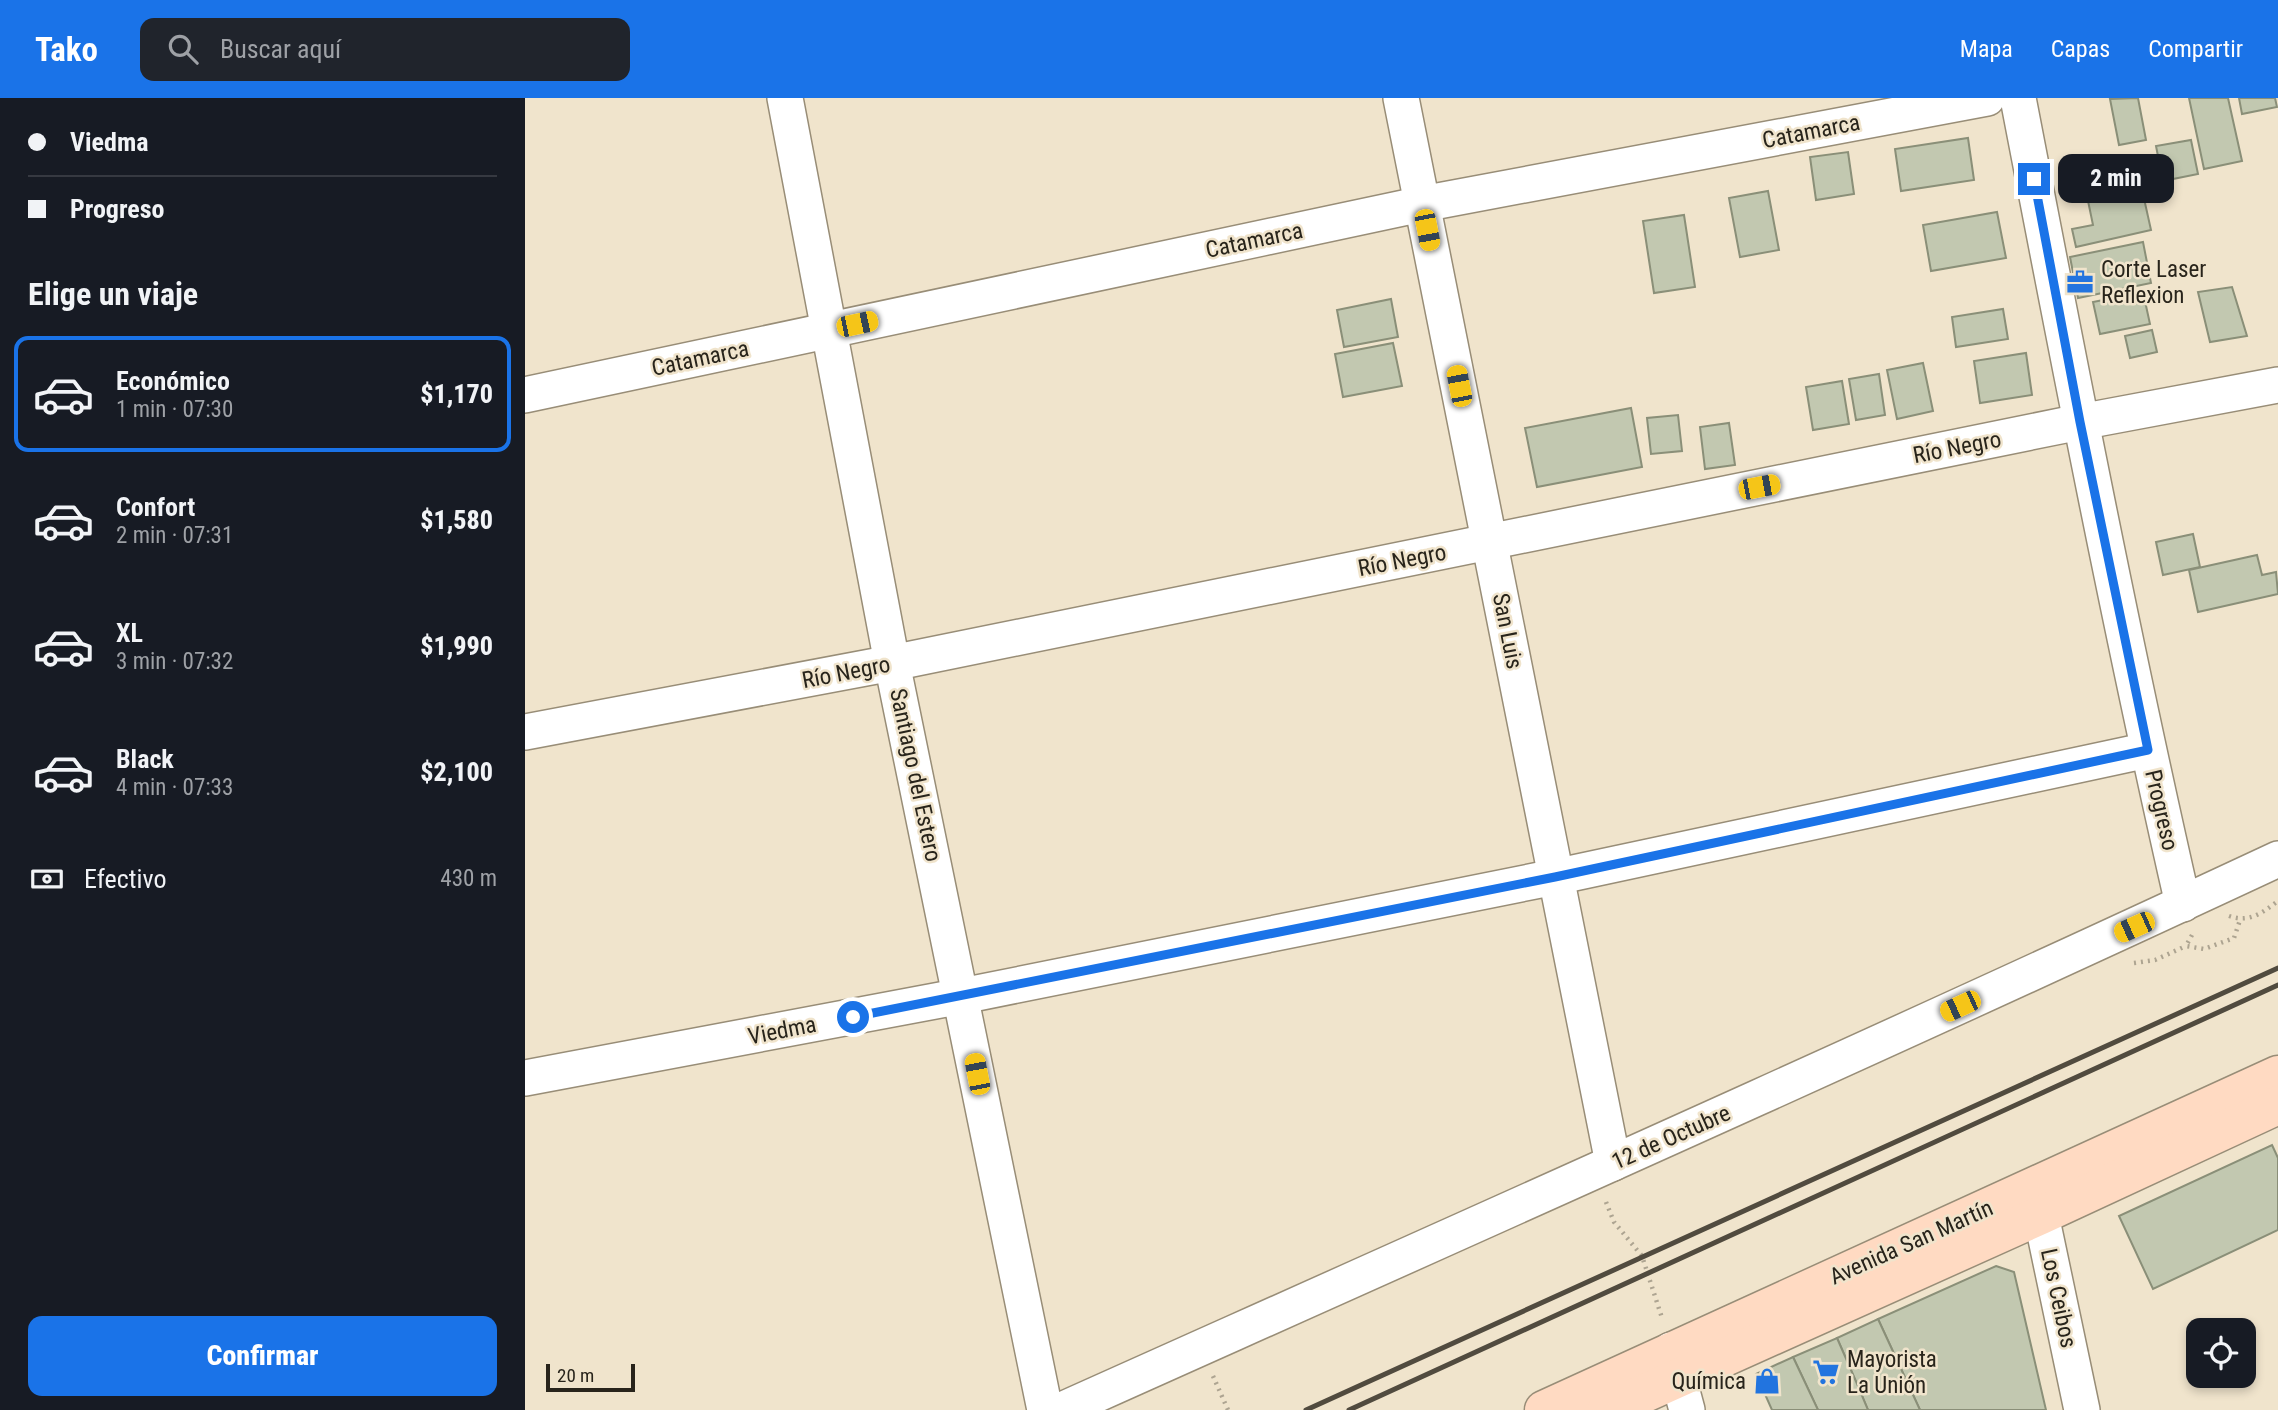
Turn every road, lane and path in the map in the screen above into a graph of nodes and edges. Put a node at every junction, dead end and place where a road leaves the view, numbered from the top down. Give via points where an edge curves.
1 (786, 98) edge
2 (1401, 98) edge
3 (1987, 98) edge
4 (2018, 98) edge
5 (1422, 204) junction
6 (830, 330) junction
7 (2278, 385) edge
8 (525, 395) edge
9 (2080, 422) junction
10 (1491, 542) junction
11 (892, 663) junction
12 (525, 732) edge
13 (2148, 750) junction
14 (2278, 859) edge
15 (1555, 877) junction
16 (2278, 901) edge
17 (2219, 913) dead end
18 (2188, 920) junction
19 (2240, 920) junction
20 (962, 996) junction
21 (2278, 1075) edge
22 (525, 1078) edge
23 (2278, 1105) edge
24 (1603, 1168) junction
25 (2035, 1202) junction
26 (1679, 1379) edge
27 (1045, 1410) edge
28 (1062, 1410) edge
29 (1544, 1410) edge
30 (1607, 1410) edge
31 (2082, 1410) edge

1 - 6 street, Santiago del Estero
2 - 5 street, San Luis
3 - 5 street, Catamarca
4 - 9 street, Progreso
5 - 6 street, Catamarca
5 - 10 street, San Luis
6 - 8 street, Catamarca
6 - 11 street, Santiago del Estero
7 - 9 street, Río Negro
9 - 10 street, Río Negro
9 - 13 street, Progreso
10 - 11 street, Río Negro
10 - 15 street, San Luis
11 - 12 street, Río Negro
11 - 20 street, Santiago del Estero
13 - 15 street, Viedma
13 - 18 street, Progreso
14 - 18 street, 12 de Octubre
15 - 20 street, Viedma
15 - 24 street, San Luis
16 - 19 path
17 - 19 path
18 - 19 path via 2186,946 2204,949 2234,938
18 - 24 street, 12 de Octubre
20 - 22 street, Viedma
20 - 27 street, Santiago del Estero
21 - 25 main road, Avenida San Martín
23 - 25 main road, Avenida San Martín
24 - 26 path via 1614,1222 1642,1256
24 - 28 street, 12 de Octubre
25 - 26 main road, Avenida San Martín
25 - 31 street, Los Ceibos
26 - 29 main road, Avenida San Martín
26 - 30 main road, Avenida San Martín

